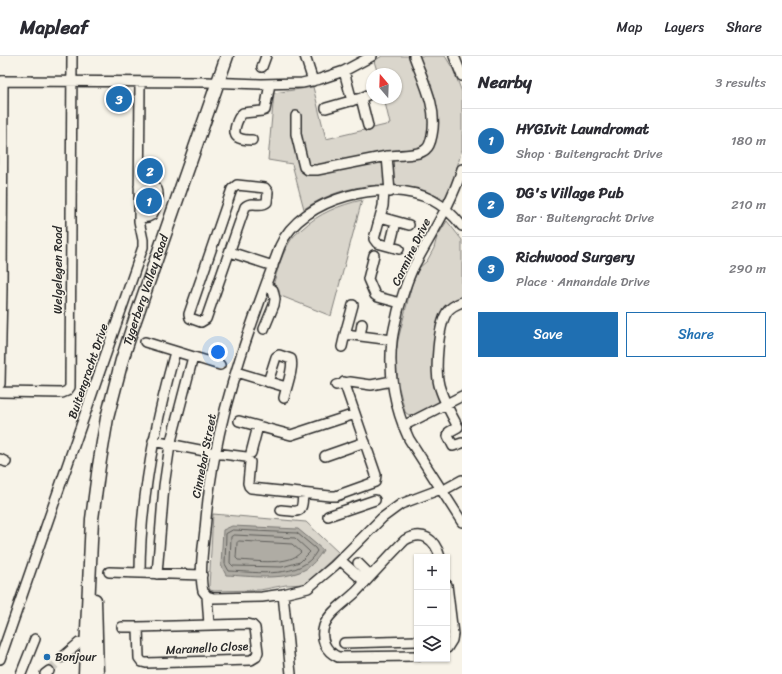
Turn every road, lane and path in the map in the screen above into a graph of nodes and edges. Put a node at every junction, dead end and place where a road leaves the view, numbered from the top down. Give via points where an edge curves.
1 (72, 56) edge
2 (228, 56) edge
3 (266, 56) edge
4 (305, 56) edge
5 (372, 56) edge
6 (414, 56) edge
7 (454, 56) edge
8 (262, 67) dead end
9 (344, 71) junction
10 (462, 76) edge
11 (2, 81) edge
12 (313, 81) junction
13 (72, 82) junction
14 (140, 82) junction
15 (218, 82) junction
16 (270, 84) junction
17 (366, 96) edge
18 (361, 98) junction
19 (352, 101) junction
20 (326, 108) dead end
21 (296, 116) dead end
22 (368, 126) dead end
23 (252, 140) dead end
24 (387, 156) junction
25 (462, 169) edge
26 (139, 186) junction
27 (387, 192) junction
28 (446, 209) junction
29 (380, 217) junction
30 (139, 218) junction
31 (396, 222) junction
32 (409, 225) dead end
33 (462, 226) edge
34 (230, 252) junction
35 (374, 256) dead end
36 (273, 266) junction
37 (266, 285) junction
38 (462, 302) edge
39 (400, 303) junction
40 (353, 305) dead end
41 (362, 324) dead end
42 (264, 329) dead end
43 (345, 334) junction
44 (360, 336) junction
45 (392, 340) junction
46 (145, 342) dead end
47 (342, 347) dead end
48 (175, 352) junction
49 (193, 357) junction
50 (220, 366) dead end
51 (236, 372) junction
52 (392, 381) junction
53 (268, 382) junction
54 (0, 384) edge
55 (286, 387) junction
56 (0, 392) edge
57 (462, 396) edge
58 (284, 398) dead end
59 (447, 404) junction
60 (355, 414) junction
61 (239, 421) dead end
62 (258, 426) junction
63 (403, 426) junction
64 (460, 426) edge
65 (153, 441) junction
66 (365, 442) junction
67 (462, 443) edge
68 (170, 445) junction
69 (215, 453) junction
70 (325, 456) dead end
71 (249, 457) junction
72 (462, 480) edge
73 (441, 490) junction
74 (351, 491) junction
75 (303, 493) junction
76 (375, 500) dead end
77 (356, 506) junction
78 (281, 510) dead end
79 (328, 516) dead end
80 (462, 522) edge
81 (92, 531) junction
82 (439, 554) edge
83 (340, 560) junction
84 (358, 564) dead end
85 (109, 572) dead end
86 (140, 573) junction
87 (157, 574) junction
88 (202, 575) junction
89 (368, 579) junction
90 (283, 594) junction
91 (207, 596) junction
92 (450, 612) edge
93 (209, 625) junction
94 (122, 627) dead end
95 (138, 627) junction
96 (35, 639) dead end
97 (86, 641) junction
98 (389, 641) junction
99 (414, 641) edge
100 (344, 642) dead end
101 (450, 643) edge
102 (414, 656) edge
103 (63, 657) tunnel mouth
104 (390, 657) junction
105 (0, 659) edge
106 (21, 674) edge
107 (85, 674) edge
108 (97, 674) edge
109 (290, 674) edge

1 - 13 street
2 - 15 main road, Tygerberg Valley Road
3 - 8 street
4 - 12 street
5 - 9 street
6 - 24 street via 434,118 430,142 426,150 419,153
7 - 10 street
9 - 12 street
9 - 19 street
11 - 13 street
11 - 54 street
12 - 16 street
13 - 14 street
13 - 56 street, Welgelegen Road via 70,387 62,393
14 - 15 street
14 - 26 street, Buitengracht Drive
15 - 16 street
15 - 81 main road, Tygerberg Valley Road via 122,360 107,418
16 - 23 street via 265,110 243,113 235,128 239,138
17 - 18 street
18 - 19 street
18 - 22 street
19 - 20 street
21 - 24 street via 296,134 304,167 308,170
24 - 27 street
25 - 28 street, Carmine Drive
26 - 30 street, Buitengracht Drive
26 - 30 street via 154,186 158,191 152,215
27 - 28 street, Cinnebar Street via 405,192 426,198
27 - 29 street
27 - 36 street, Cinnebar Street via 352,194 308,214 285,236
28 - 33 street, Cinnebar Street
28 - 39 street, Carmine Drive via 412,272
29 - 31 street
29 - 31 street via 374,240 377,244 395,248
30 - 105 street, Buitengracht Drive via 143,246
31 - 32 street
34 - 34 street via 206,319 201,322 190,318 189,314 233,187 237,185 265,188 268,193 266,204 250,203 245,207
34 - 36 street
35 - 39 street via 368,279 375,295
36 - 37 street, Cinnebar Street
37 - 42 street via 273,290 275,299
37 - 51 street, Cinnebar Street
38 - 59 street via 446,313 438,344 439,383
39 - 45 street, Carmine Drive
40 - 43 street
41 - 44 street
43 - 44 street
43 - 47 street
44 - 45 street
45 - 52 street, Carmine Drive
46 - 48 street
48 - 49 street
48 - 65 street
49 - 50 street
49 - 68 street
51 - 53 street
51 - 69 street, Cinnebar Street
52 - 60 street via 371,385 340,383
52 - 63 street, Carmine Drive
53 - 55 street
53 - 55 street via 276,357 289,357 292,364
55 - 58 street
57 - 59 street
59 - 63 street
59 - 64 street
60 - 62 street via 295,435
60 - 66 street
61 - 62 street
62 - 71 street
63 - 73 street, Carmine Drive
64 - 67 street via 449,432 448,436 453,446
65 - 68 street
65 - 86 street via 141,530
66 - 70 street
66 - 74 street via 376,480
68 - 69 street
68 - 87 street
69 - 71 street
69 - 88 street, Cinnebar Street via 208,495
71 - 75 street via 250,488
72 - 73 street
73 - 80 street, Carmine Drive
73 - 83 street via 397,506
74 - 75 street via 336,496
74 - 77 street
75 - 78 street via 301,510
76 - 77 street
77 - 79 street
81 - 97 main road, Tygerberg Valley Road
81 - 108 main road, Tygerberg Valley Road
82 - 89 street via 430,540 422,536 413,536 405,540
83 - 89 street
83 - 90 street via 308,588
84 - 89 street
85 - 86 street
86 - 87 street
87 - 88 street
88 - 91 street, Cinnebar Street via 202,588
89 - 104 street via 324,625 324,645 331,653 341,658
90 - 91 street via 262,597
90 - 109 street
91 - 93 street, Maranello Close
92 - 101 street via 453,634
93 - 95 street, Maranello Close
93 - 95 street, Maranello Close via 252,625 256,631 257,656 249,660 144,663 139,658
94 - 95 street, Maranello Close
96 - 106 street
97 - 103 street via 79,643
97 - 107 main road, Tygerberg Valley Road
98 - 99 street
98 - 100 street
98 - 104 street
102 - 104 street

